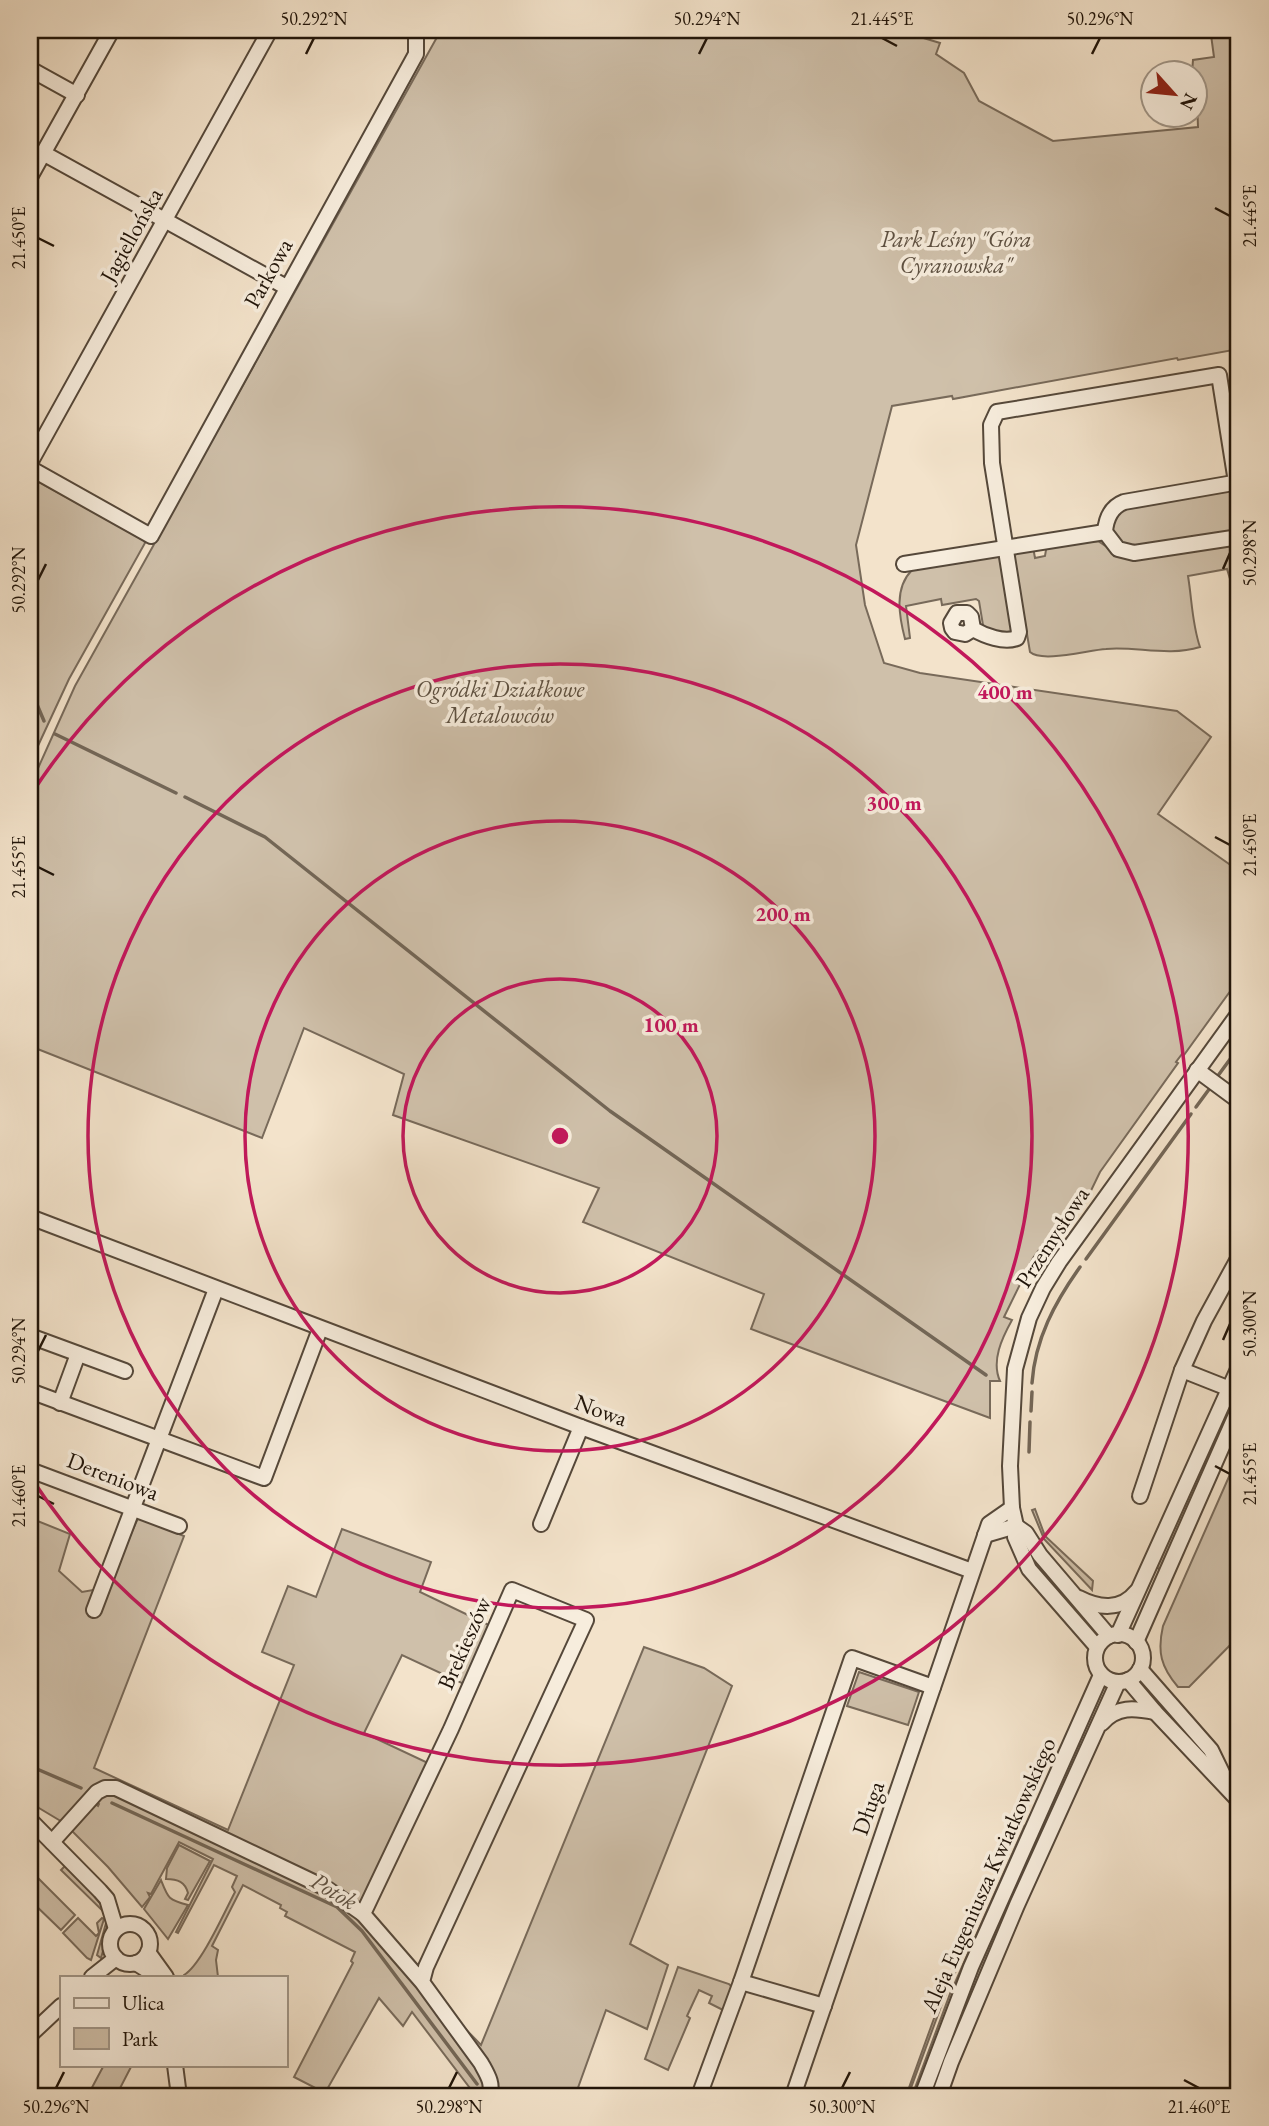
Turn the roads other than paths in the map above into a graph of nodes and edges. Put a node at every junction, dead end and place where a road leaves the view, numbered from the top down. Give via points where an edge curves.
1 (112, 30) edge
2 (270, 30) edge
3 (416, 30) edge
4 (30, 69) edge
5 (76, 95) junction
6 (43, 153) junction
7 (30, 177) edge
8 (165, 220) junction
9 (286, 288) junction
10 (30, 463) edge
11 (30, 468) edge
12 (1238, 482) edge
13 (1105, 532) junction
14 (1239, 537) edge
15 (1006, 548) junction
16 (904, 564) dead end
17 (973, 629) dead end
18 (1239, 1013) edge
19 (1197, 1070) junction
20 (1239, 1101) edge
21 (30, 1217) edge
22 (1239, 1257) edge
23 (216, 1289) junction
24 (320, 1329) junction
25 (30, 1336) edge
26 (78, 1354) junction
27 (1239, 1367) edge
28 (1182, 1370) junction
29 (125, 1371) dead end
30 (1230, 1389) junction
31 (30, 1391) edge
32 (60, 1403) junction
33 (1239, 1408) edge
34 (581, 1427) junction
35 (159, 1439) junction
36 (30, 1470) edge
37 (1140, 1496) dead end
38 (1012, 1507) junction
39 (132, 1508) junction
40 (541, 1524) dead end
41 (1016, 1525) junction
42 (179, 1526) dead end
43 (985, 1535) junction
44 (972, 1571) junction
45 (1141, 1586) junction
46 (1078, 1598) junction
47 (94, 1610) dead end
48 (1114, 1635) junction
49 (1136, 1642) junction
50 (1097, 1647) junction
51 (1140, 1668) junction
52 (1101, 1675) junction
53 (1123, 1681) junction
54 (933, 1687) junction
55 (1155, 1712) junction
56 (1095, 1733) junction
57 (1235, 1796) edge
58 (30, 1819) edge
59 (52, 1842) junction
60 (107, 1899) junction
61 (363, 1914) junction
62 (133, 1924) junction
63 (116, 1930) junction
64 (148, 1952) junction
65 (116, 1958) junction
66 (136, 1963) junction
67 (93, 1976) edge
68 (152, 1976) edge
69 (165, 1976) edge
70 (422, 1982) junction
71 (741, 1982) junction
72 (824, 2006) junction
73 (60, 2007) edge
74 (30, 2035) edge
75 (175, 2066) edge
76 (179, 2096) edge
77 (489, 2096) edge
78 (699, 2096) edge
79 (793, 2096) edge
80 (922, 2096) edge
81 (939, 2096) edge

1 - 5 street
2 - 8 street, Jagiellońska
3 - 9 street, Parkowa via 416,54
4 - 5 street
5 - 6 street
6 - 7 street
6 - 8 street
8 - 9 street
8 - 10 street, Jagiellońska
9 - 11 street, Parkowa via 151,536
12 - 13 street via 1124,502 1108,517
12 - 15 street via 1219,375 997,412 991,425 992,463
13 - 14 street via 1118,548 1134,553
13 - 15 street
15 - 16 street
15 - 17 street via 1019,635 1007,640
18 - 19 street, Przemysłowa
19 - 20 street
19 - 38 street, Przemysłowa via 1059,1262 1029,1318 1015,1369 1012,1402
21 - 23 street, Nowa
22 - 28 street
23 - 24 street, Nowa
23 - 35 street
24 - 34 street, Nowa
24 - 35 street via 264,1478
25 - 26 street
26 - 29 street
26 - 32 street
27 - 30 street
28 - 30 street
28 - 37 street
30 - 45 street
31 - 32 street
32 - 35 street
33 - 49 street
34 - 40 street
34 - 44 street, Nowa
35 - 39 street
36 - 39 street, Dereniowa
38 - 41 street, Przemysłowa
38 - 43 street, Długa via 989,1524
39 - 42 street, Dereniowa
39 - 47 street
41 - 43 street
41 - 46 street, Przemysłowa
41 - 50 street, Przemysłowa via 1015,1537 1029,1569
43 - 44 street, Długa
44 - 54 street, Długa
45 - 46 street via 1133,1597 1113,1606 1092,1605
45 - 48 street
46 - 48 street, Przemysłowa
48 - 49 street
48 - 50 street
49 - 51 street via 1142,1655
50 - 52 street via 1095,1662
51 - 53 street
51 - 57 street via 1211,1749
52 - 53 street
52 - 80 street, Aleja Eugeniusza Kwiatkowskiego via 971,1967
53 - 55 street
53 - 56 street, Aleja Eugeniusza Kwiatkowskiego
54 - 71 street via 852,1658
54 - 72 street, Długa
55 - 56 street via 1120,1710
55 - 57 street
56 - 81 street, Aleja Eugeniusza Kwiatkowskiego via 1017,1905
58 - 59 street
59 - 60 street
59 - 61 street via 97,1792 116,1788 327,1888
60 - 62 street
60 - 63 street
61 - 70 street
61 - 70 street, Brekieszów via 512,1590 586,1620
62 - 63 street
62 - 64 street via 147,1934
63 - 65 street via 110,1940
64 - 66 street
64 - 69 street
65 - 66 street
65 - 67 street
66 - 68 street
70 - 77 street via 488,2076
71 - 72 street
71 - 78 street
72 - 79 street, Długa
73 - 74 street
75 - 76 street

